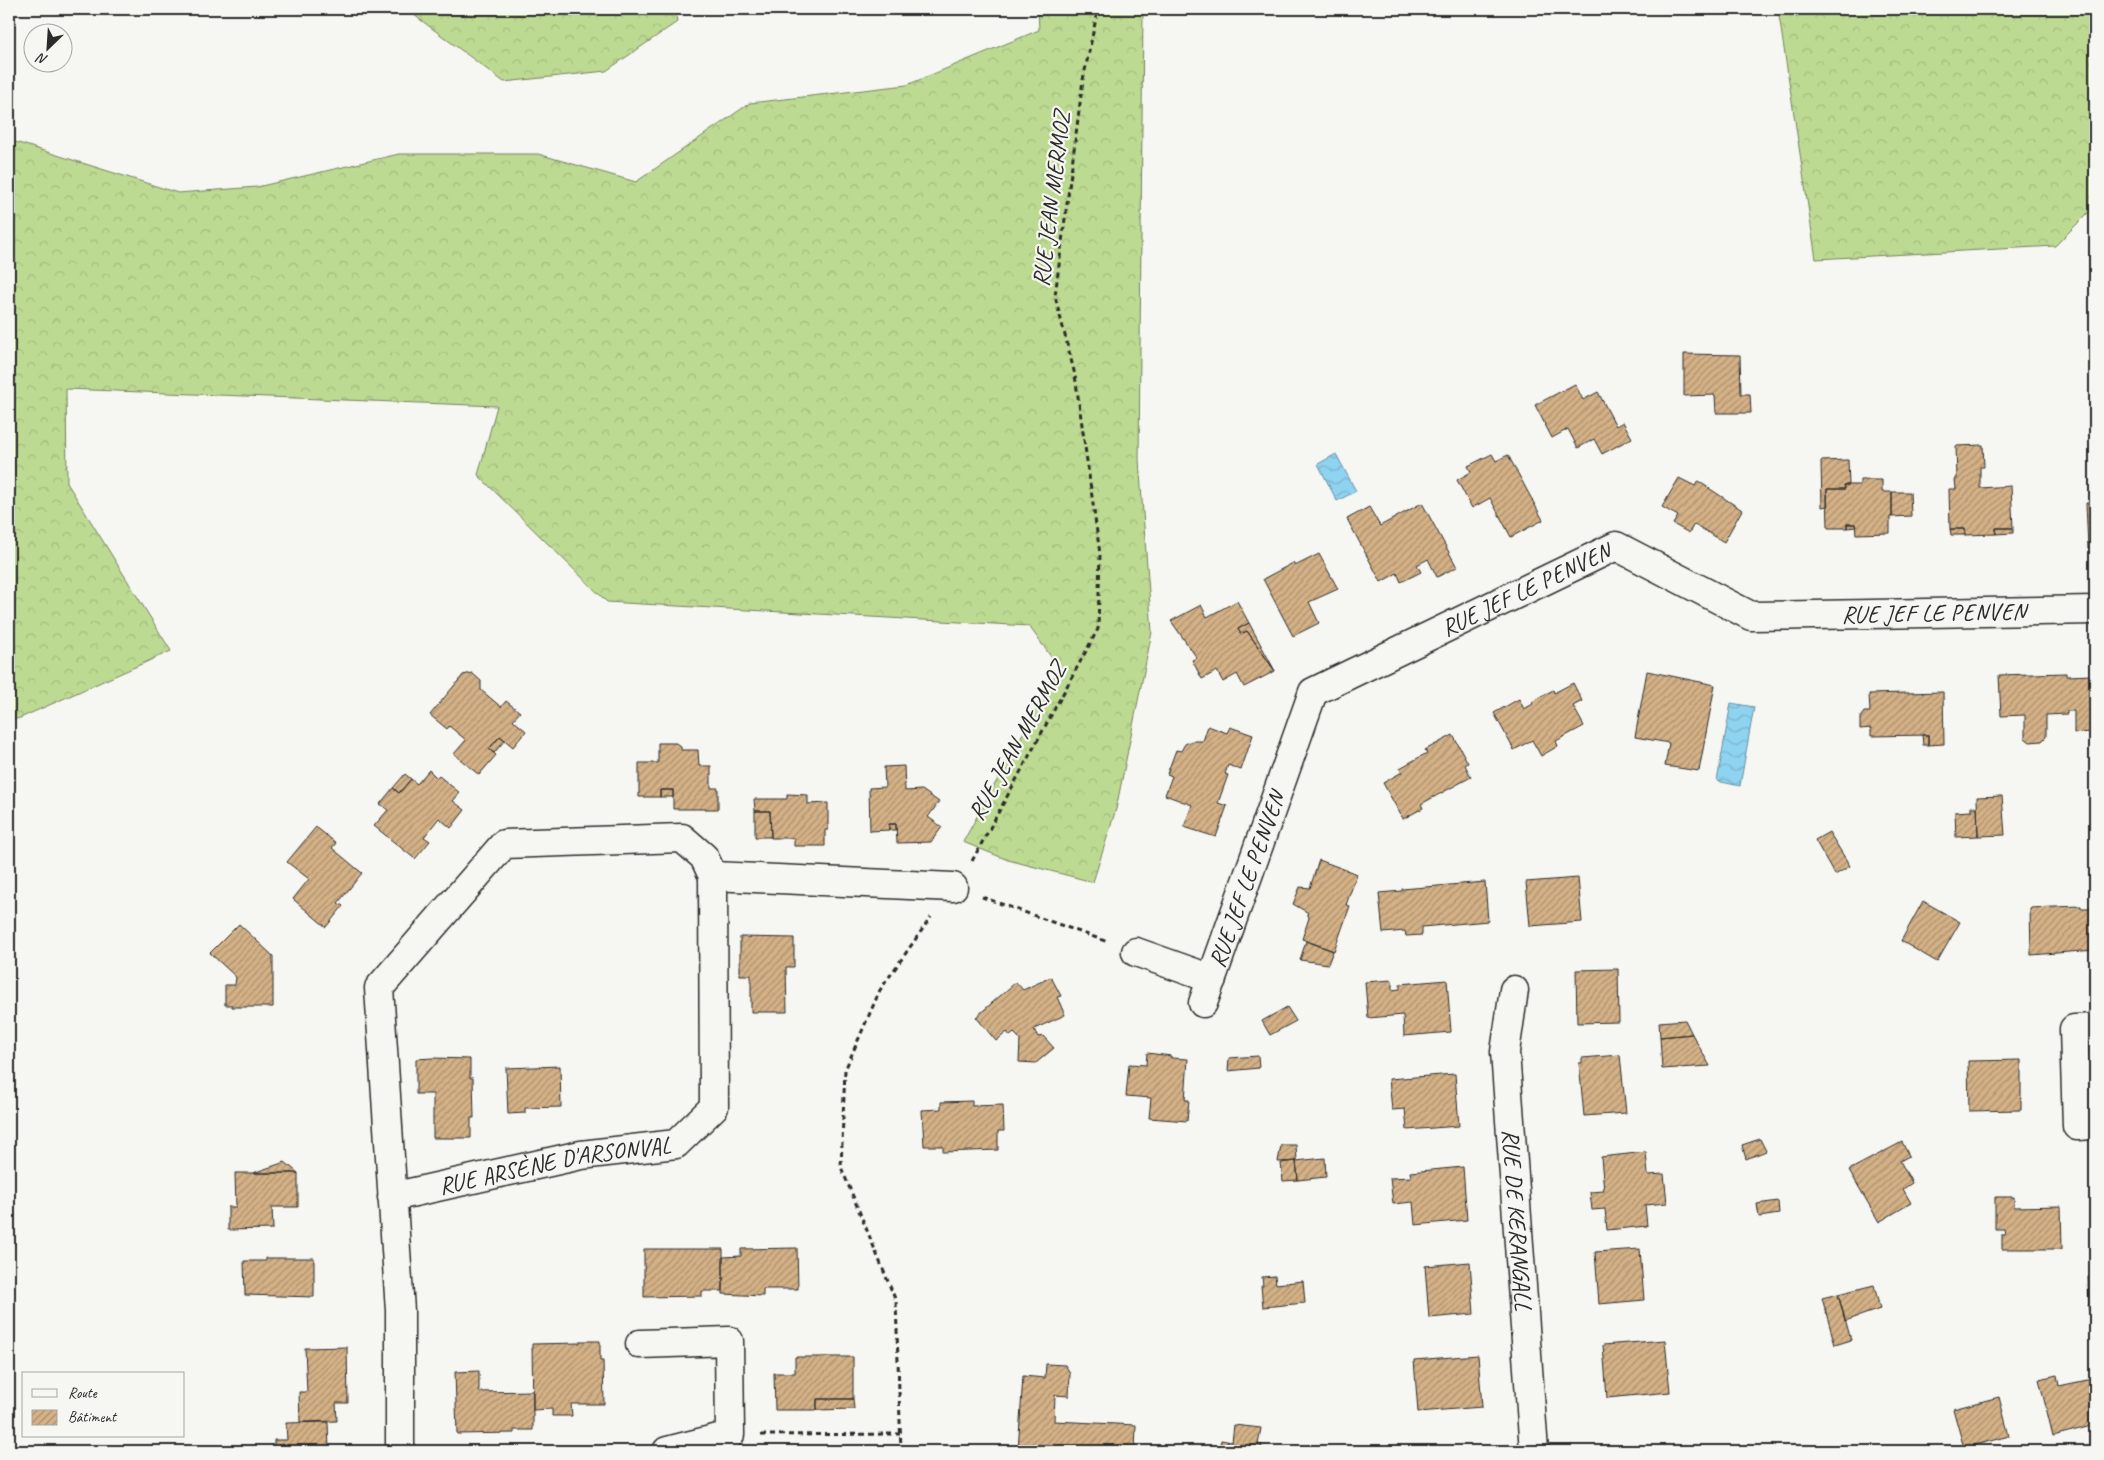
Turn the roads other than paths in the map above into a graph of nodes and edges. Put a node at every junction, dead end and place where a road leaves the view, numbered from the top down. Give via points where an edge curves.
1 (2095, 610) edge
2 (713, 876) junction
3 (953, 887) road end
4 (1136, 952) road end
5 (1514, 990) dead end
6 (2095, 1028) edge
7 (2095, 1125) edge
8 (392, 1197) junction
9 (640, 1344) dead end
10 (400, 1451) edge
11 (667, 1451) edge
12 (1534, 1451) edge

1 - 4 street, RUE JEF LE PENVEN via 1751,616 1616,546 1313,692 1208,991
2 - 3 street
2 - 8 street, RUE ARSÈNE D'ARSONVAL via 714,1107 676,1144 581,1154
2 - 8 street, RUE ARSÈNE D'ARSONVAL via 704,857 682,838 504,844 379,988
5 - 12 street, RUE DE KERANGALL via 1504,1052
6 - 7 street via 2074,1029 2077,1126
8 - 10 street, RUE ARSÈNE D'ARSONVAL via 400,1312
9 - 11 street via 729,1341 730,1436

